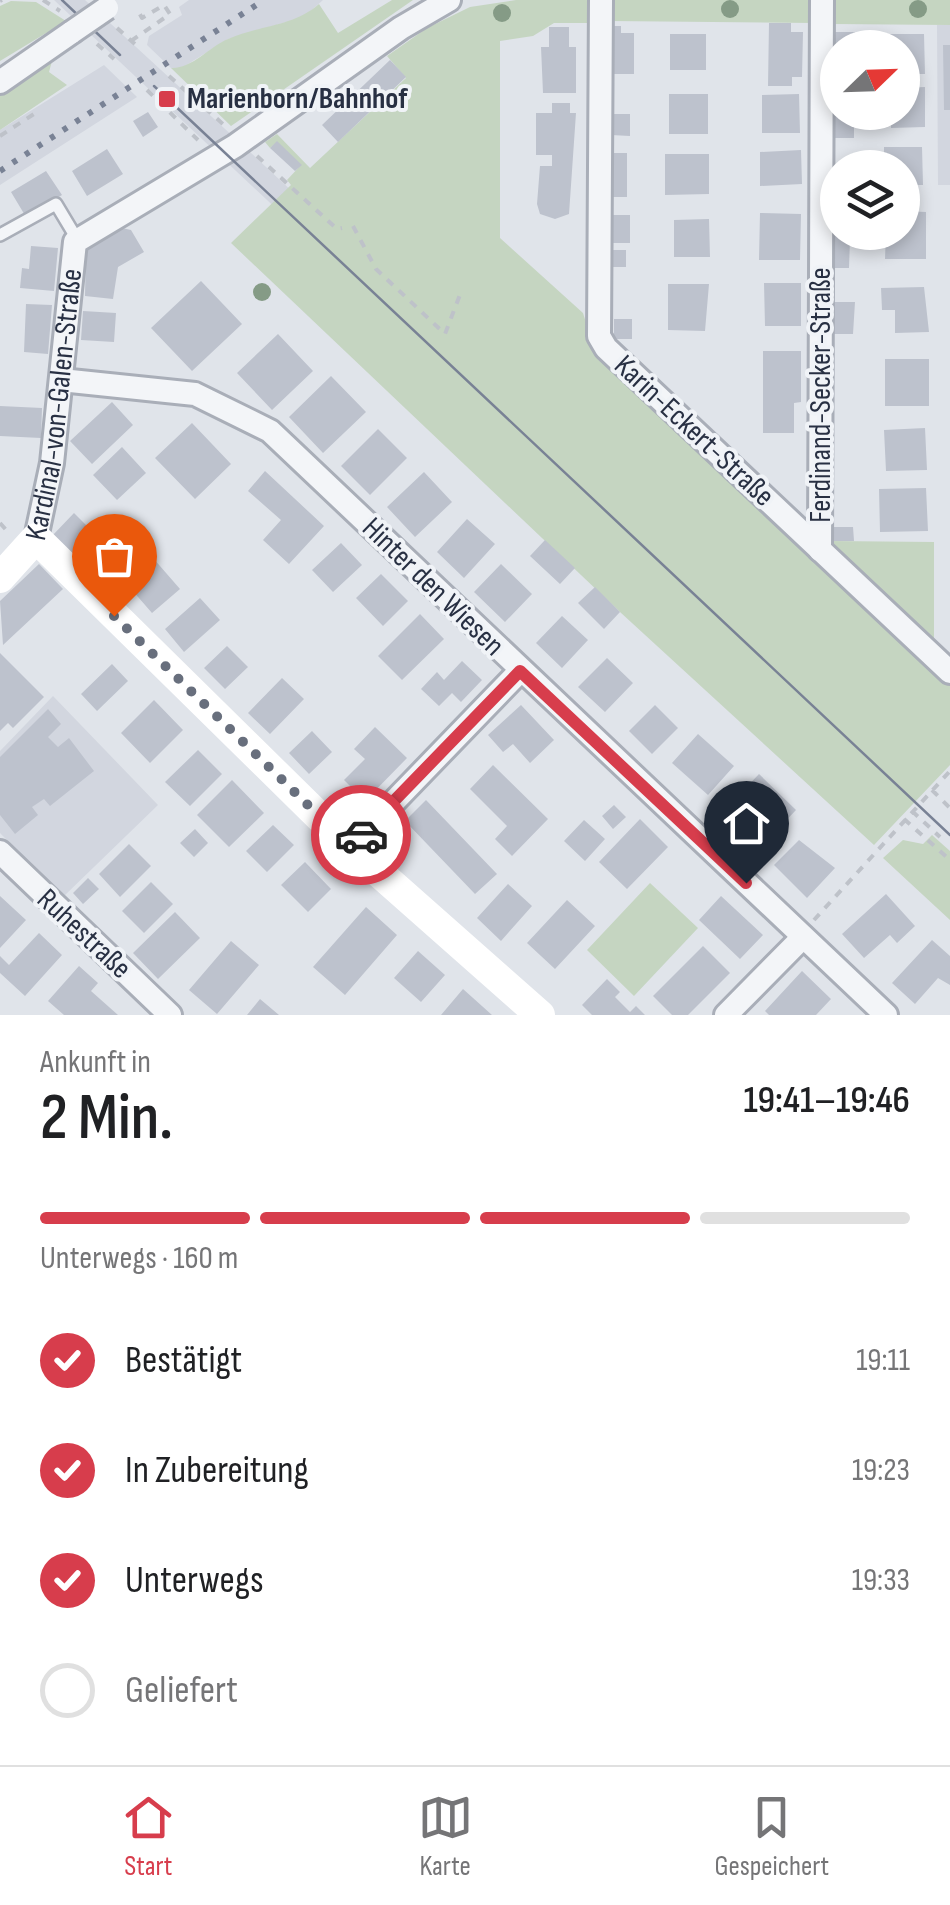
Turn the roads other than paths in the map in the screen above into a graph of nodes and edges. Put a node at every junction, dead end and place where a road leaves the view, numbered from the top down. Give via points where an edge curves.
1 (449, 0) edge
2 (600, 0) edge
3 (822, 0) edge
4 (118, 10) edge
5 (0, 82) edge
6 (0, 234) edge
7 (78, 240) junction
8 (61, 380) junction
9 (36, 538) junction
10 (820, 550) junction
11 (0, 578) edge
12 (520, 671) junction
13 (950, 672) edge
14 (350, 846) junction
15 (0, 852) edge
16 (803, 936) junction
17 (170, 1015) edge
18 (540, 1015) edge
19 (726, 1015) edge
20 (886, 1015) edge

1 - 7 street, Kardinal-von-Galen-Straße
2 - 10 street, Karin-Eckert-Straße via 599,336
3 - 10 street, Ferdinand-Secker-Straße
4 - 5 street, bridge via 72,32
6 - 7 lane via 56,204
7 - 8 street, Kardinal-von-Galen-Straße via 70,259
8 - 9 street, Kardinal-von-Galen-Straße
8 - 12 street, Hinter den Wiesen via 195,394 270,432
9 - 11 street, Kardinal-von-Galen-Straße
9 - 14 street
10 - 13 street, Karin-Eckert-Straße
12 - 14 street
12 - 16 street, Hinter den Wiesen
14 - 18 street
15 - 17 street, Ruhestraße
16 - 19 street
16 - 20 street, Hinter den Wiesen

